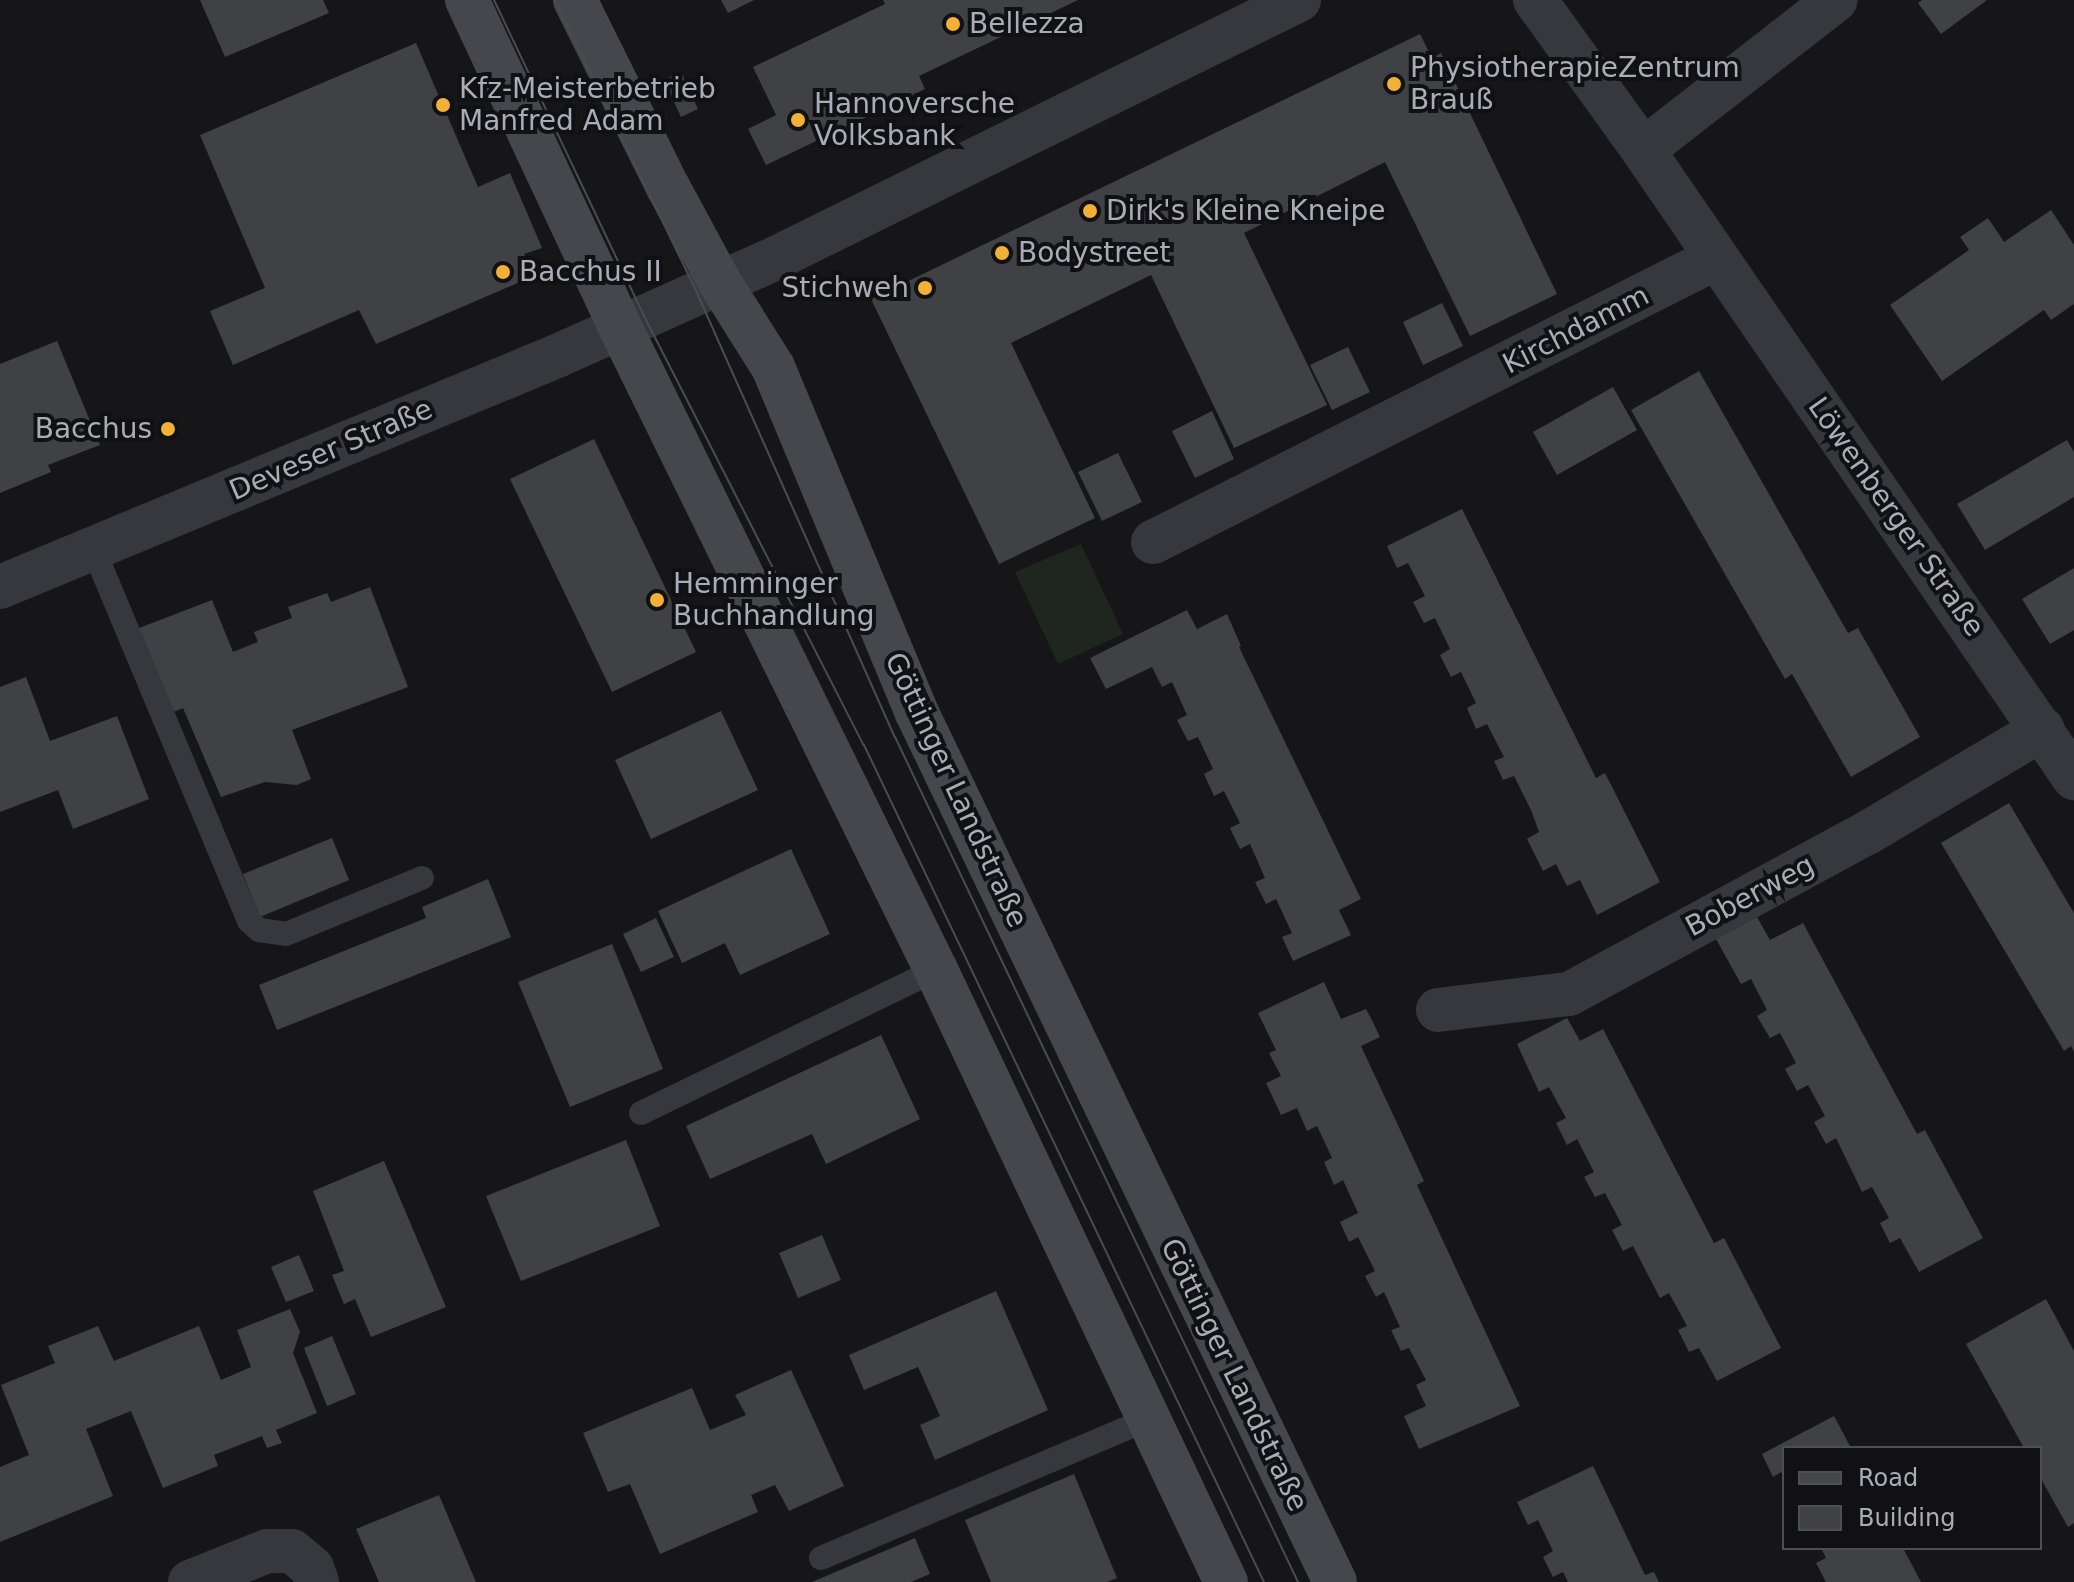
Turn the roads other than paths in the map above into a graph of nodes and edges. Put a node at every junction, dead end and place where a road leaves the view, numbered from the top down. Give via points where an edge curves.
1 (467, 0) edge
2 (575, 0) edge
3 (1299, 0) edge
4 (1535, 0) edge
5 (1836, 0) edge
6 (1643, 150) junction
7 (1716, 258) junction
8 (720, 283) junction
9 (620, 327) junction
10 (1153, 542) dead end
11 (93, 548) junction
12 (0, 587) edge
13 (2043, 729) junction
14 (2074, 778) edge
15 (422, 878) dead end
16 (936, 970) junction
17 (1438, 1010) dead end
18 (641, 1113) dead end
19 (1148, 1419) junction
20 (821, 1558) dead end
21 (305, 1567) edge
22 (190, 1582) edge
23 (1226, 1582) edge
24 (1335, 1582) edge

1 - 9 street
2 - 8 street, Göttinger Landstraße
3 - 8 street
4 - 6 street
5 - 6 street
6 - 7 street
7 - 10 street, Kirchdamm
7 - 13 street, Löwenberger Straße
8 - 9 street, Deveser Straße
8 - 24 street, Göttinger Landstraße via 773,367 917,713
9 - 11 street, Deveser Straße
9 - 16 street
11 - 12 street, Deveser Straße
11 - 15 lane via 249,921 259,930 286,934
13 - 14 street, Löwenberger Straße
13 - 17 street, Boberweg via 1867,833 1569,994
16 - 18 lane
16 - 19 street
19 - 20 lane
19 - 23 street
21 - 22 street via 267,1551

